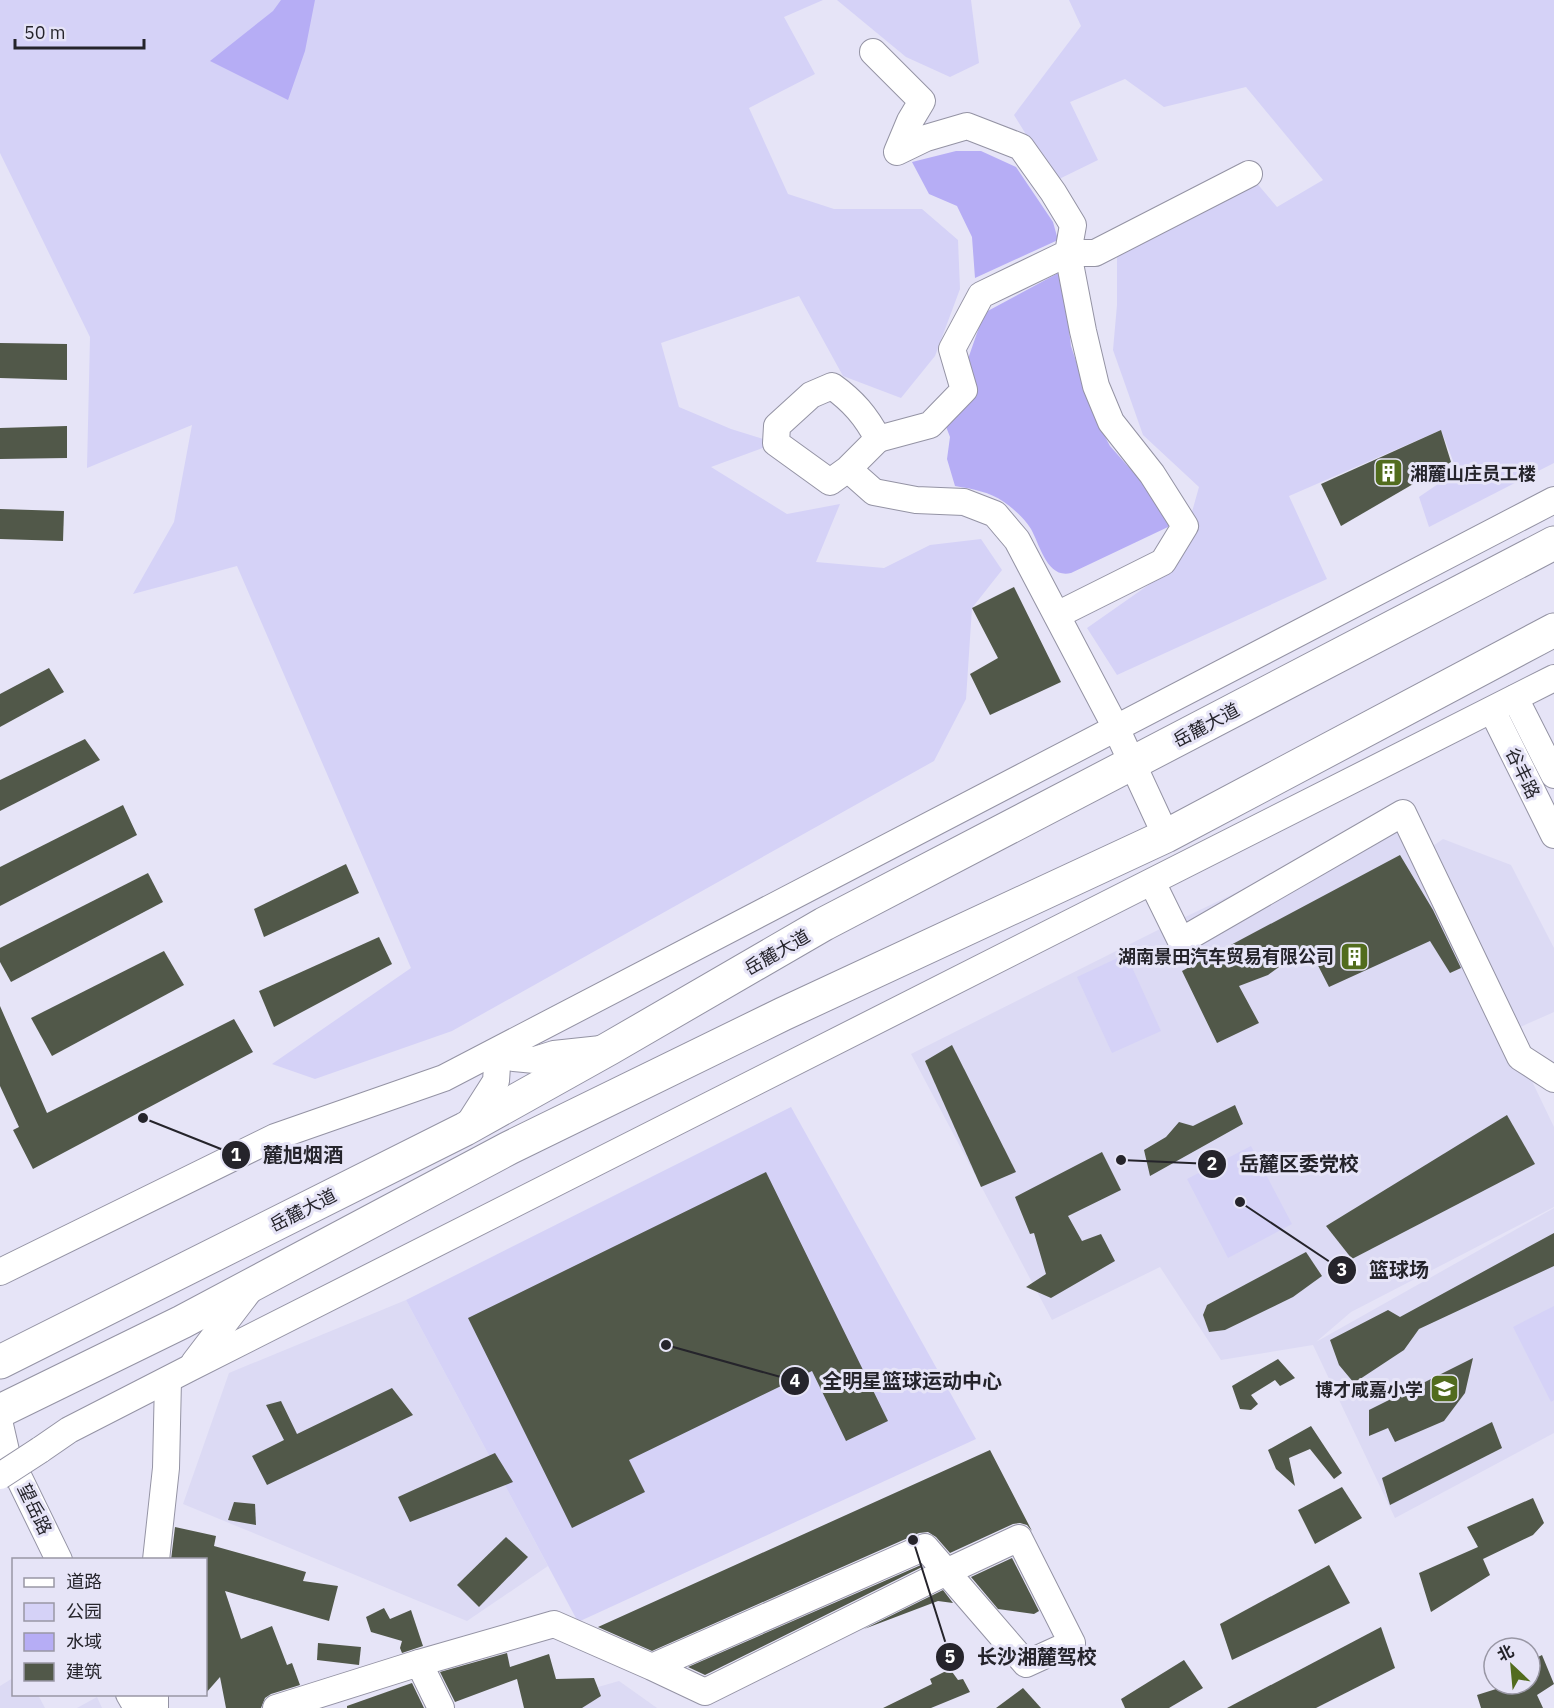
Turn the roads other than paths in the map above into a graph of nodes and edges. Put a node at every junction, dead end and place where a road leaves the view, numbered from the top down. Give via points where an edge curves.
1 (873, 52) dead end
2 (1249, 174) dead end
3 (1068, 253) junction
4 (878, 440) junction
5 (848, 469) junction
6 (1554, 500) edge
7 (1554, 543) edge
8 (1057, 615) junction
9 (1554, 630) edge
10 (1554, 678) edge
11 (1515, 698) junction
12 (1492, 710) junction
13 (1116, 728) junction
14 (1133, 763) junction
15 (1554, 775) edge
16 (1554, 835) edge
17 (1166, 836) junction
18 (1152, 882) junction
19 (610, 1048) junction
20 (498, 1051) junction
21 (1554, 1078) edge
22 (465, 1130) junction
23 (0, 1272) edge
24 (254, 1284) junction
25 (12, 1356) edge
26 (179, 1374) junction
27 (0, 1411) edge
28 (0, 1425) edge
29 (69, 1430) junction
30 (3, 1452) edge
31 (0, 1476) edge
32 (58, 1558) edge
33 (156, 1558) edge
34 (946, 1572) junction
35 (419, 1663) junction
36 (652, 1667) junction
37 (276, 1708) edge
38 (441, 1708) edge

1 - 3 street via 922,101 897,152 926,138 968,126 1021,147 1073,225
2 - 3 street via 1095,253
3 - 4 street via 981,295 952,349 964,390 930,425
3 - 8 street via 1096,386 1111,422 1152,474 1185,526 1163,562
4 - 5 street
4 - 5 street via 869,422 832,386 811,395 777,426 776,443 830,482
5 - 8 street via 874,492 916,500 964,502 995,514 1017,540
6 - 13 street
7 - 14 highway, 岳麓大道
8 - 13 street
9 - 17 highway
10 - 11 street
11 - 12 street
11 - 15 street, 谷丰路
12 - 16 street, 谷丰路
12 - 18 street
13 - 14 street
13 - 20 street
14 - 17 street
14 - 19 highway, 岳麓大道 via 824,924
17 - 24 highway via 783,1014 509,1148
18 - 21 street via 1181,941 1403,813 1520,1057
18 - 26 street
19 - 20 street via 535,1060 514,1058
19 - 22 highway, 岳麓大道
20 - 22 street via 496,1081
20 - 23 street via 444,1078 275,1137
22 - 25 highway, 岳麓大道
24 - 26 street
24 - 27 highway
26 - 29 street
26 - 33 street
28 - 30 street, 望岳路
29 - 30 street
29 - 31 street, bridge
30 - 32 street, 望岳路
34 - 34 street via 1026,1664 1072,1643 1019,1538
34 - 36 street via 705,1692
34 - 36 street via 925,1547
35 - 36 street via 554,1624
35 - 37 street
35 - 38 street

